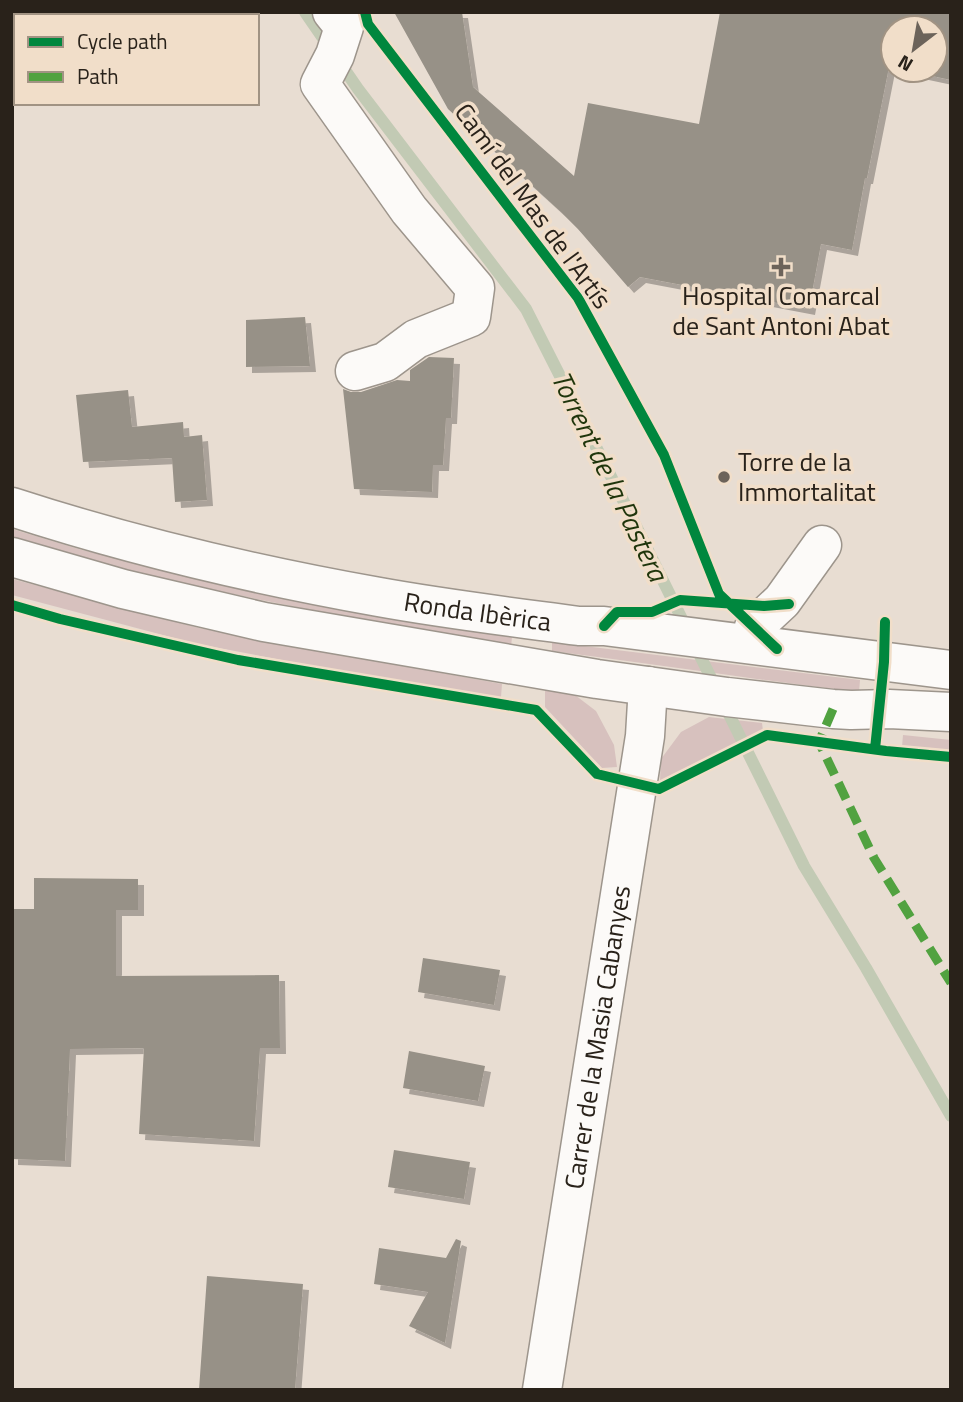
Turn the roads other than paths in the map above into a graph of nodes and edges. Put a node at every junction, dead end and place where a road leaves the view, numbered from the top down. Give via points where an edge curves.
1 (332, 12) edge
2 (355, 370) dead end
3 (12, 508) edge
4 (822, 545) dead end
5 (12, 557) edge
6 (754, 627) dead end
7 (951, 670) edge
8 (648, 686) junction
9 (951, 712) edge
10 (542, 1390) edge

1 - 2 street via 344,27 320,85 409,210 475,288 471,317 416,340 386,362
3 - 7 street, Ronda Ibèrica via 243,570 379,597
4 - 6 street via 782,601
5 - 8 street, Ronda Ibèrica via 264,622
8 - 9 street, Ronda Ibèrica via 833,709
8 - 10 street, Carrer de la Masia Cabanyes via 645,736

